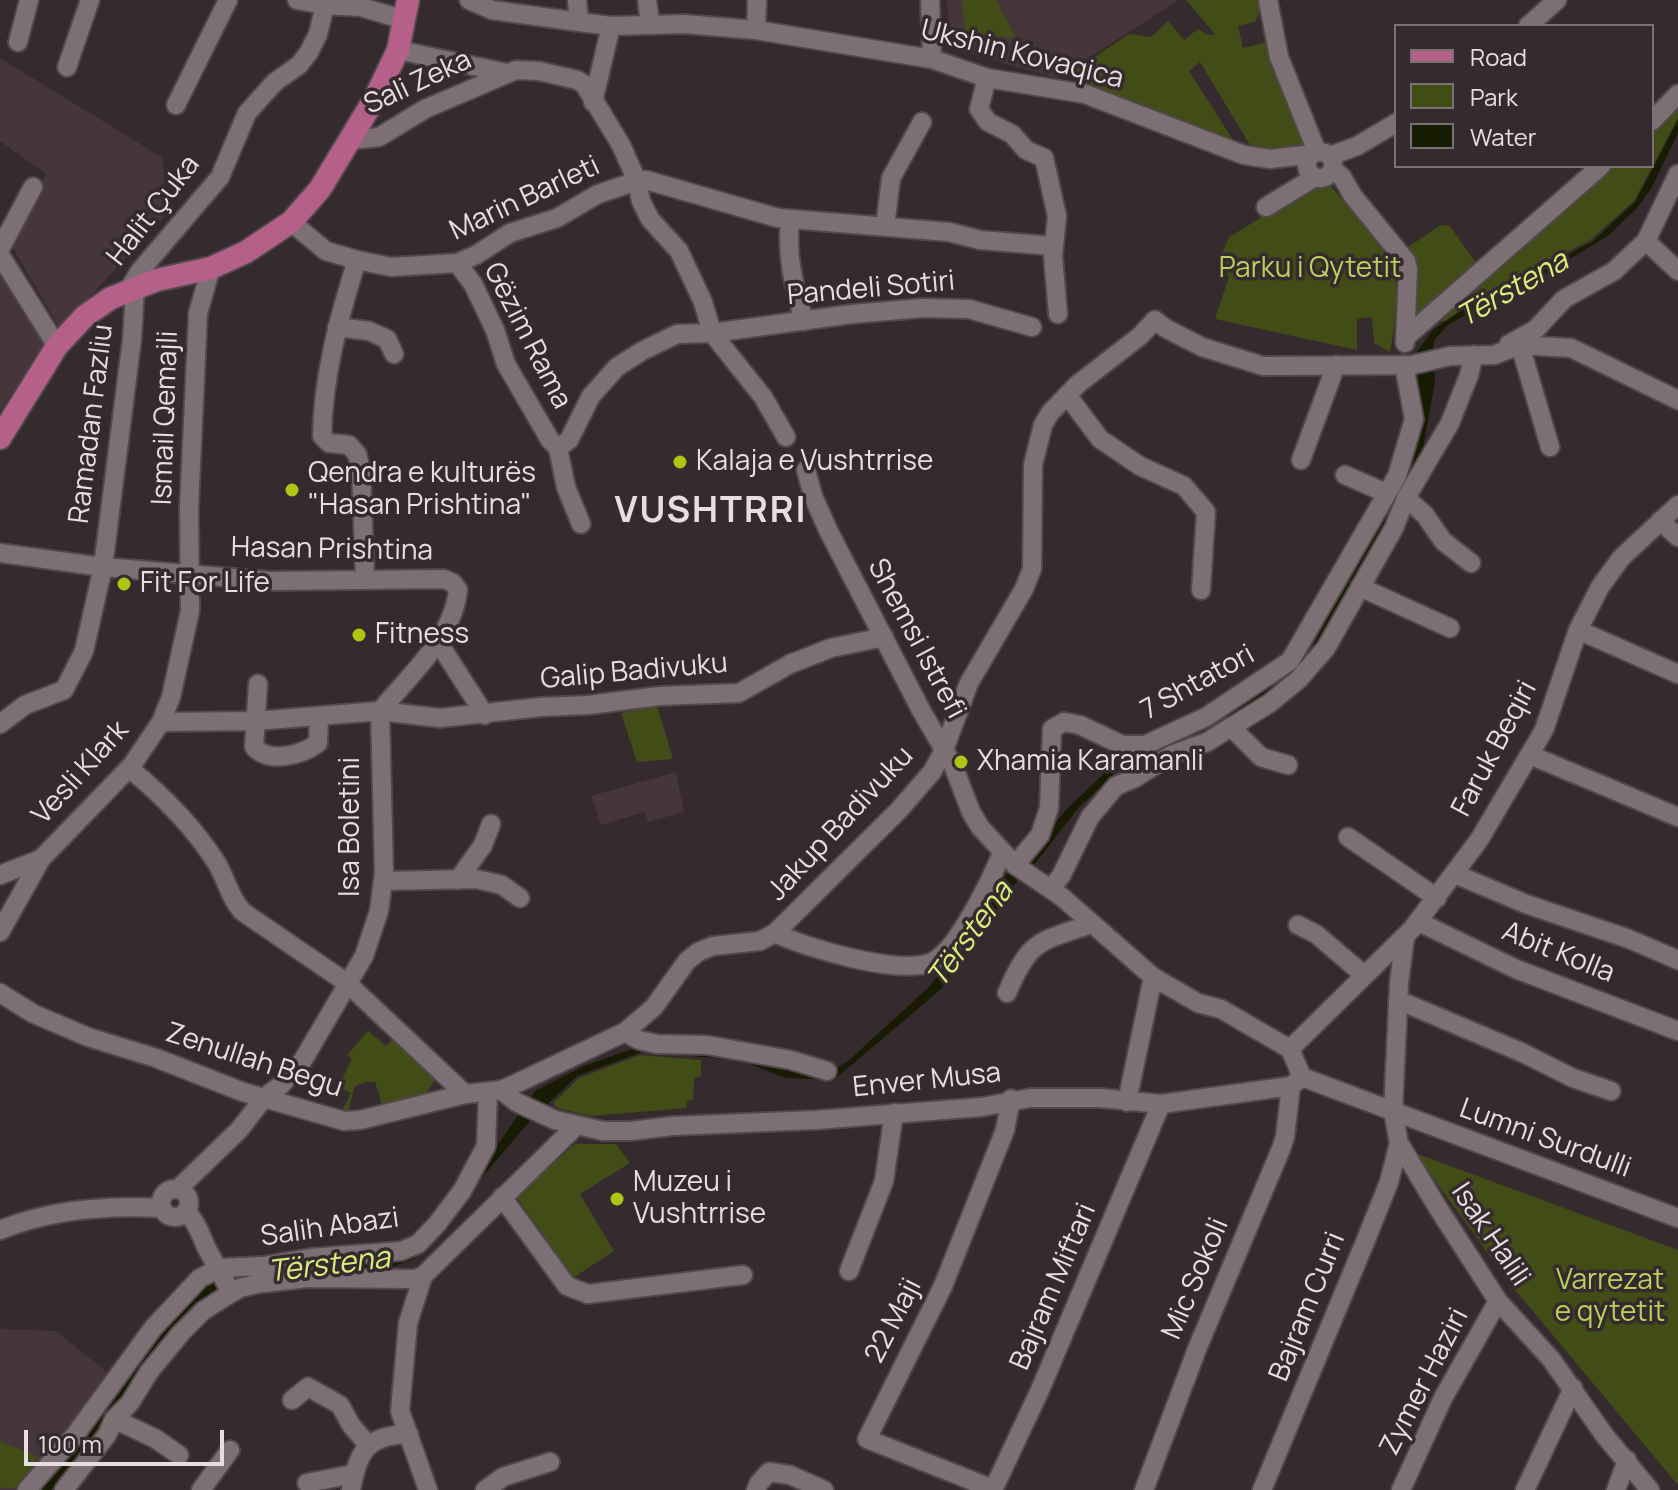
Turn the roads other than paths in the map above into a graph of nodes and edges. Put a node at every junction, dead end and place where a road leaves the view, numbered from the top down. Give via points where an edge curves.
1 (29, 0) edge
2 (90, 0) edge
3 (228, 0) edge
4 (297, 0) edge
5 (469, 0) edge
6 (577, 0) edge
7 (647, 0) edge
8 (757, 0) edge
9 (930, 0) edge
10 (1268, 0) edge
11 (1557, 0) edge
12 (325, 5) junction
13 (492, 5) edge
14 (407, 10) edge
15 (579, 22) junction
16 (650, 24) junction
17 (1530, 24) edge
18 (611, 26) junction
19 (756, 30) junction
20 (18, 42) dead end
21 (398, 50) junction
22 (932, 59) junction
23 (67, 67) dead end
24 (507, 73) junction
25 (987, 78) junction
26 (1678, 94) edge
27 (593, 102) junction
28 (176, 105) dead end
29 (1654, 119) edge
30 (922, 122) dead end
31 (1394, 124) edge
32 (351, 140) junction
33 (1322, 166) junction
34 (1599, 168) edge
35 (1678, 174) edge
36 (637, 181) junction
37 (33, 187) dead end
38 (1266, 207) dead end
39 (1671, 212) edge
40 (790, 219) junction
41 (291, 222) junction
42 (885, 227) junction
43 (1646, 241) junction
44 (1053, 246) junction
45 (0, 249) edge
46 (0, 255) edge
47 (357, 260) junction
48 (457, 263) junction
49 (211, 268) junction
50 (1678, 271) edge
51 (131, 290) junction
52 (1058, 314) dead end
53 (804, 321) junction
54 (337, 327) junction
55 (1032, 327) dead end
56 (712, 333) junction
57 (1406, 337) junction
58 (1520, 345) junction
59 (57, 346) junction
60 (394, 354) dead end
61 (1474, 355) junction
62 (1494, 355) junction
63 (1336, 365) junction
64 (1408, 365) junction
65 (1067, 395) junction
66 (1678, 400) edge
67 (786, 437) dead end
68 (0, 438) edge
69 (1550, 447) dead end
70 (558, 448) junction
71 (1301, 460) dead end
72 (806, 470) dead end
73 (1345, 475) dead end
74 (1386, 493) junction
75 (1406, 498) junction
76 (1678, 505) edge
77 (1660, 521) junction
78 (581, 524) dead end
79 (1678, 537) edge
80 (0, 553) edge
81 (1471, 563) dead end
82 (103, 567) junction
83 (191, 573) junction
84 (365, 579) junction
85 (1360, 587) junction
86 (1201, 590) dead end
87 (1450, 628) dead end
88 (1578, 630) junction
89 (884, 637) junction
90 (438, 642) junction
91 (1678, 674) edge
92 (258, 684) dead end
93 (380, 711) junction
94 (485, 715) junction
95 (319, 718) junction
96 (255, 721) junction
97 (161, 722) junction
98 (0, 724) edge
99 (1231, 727) junction
100 (944, 750) junction
101 (1530, 755) junction
102 (1288, 765) dead end
103 (129, 768) junction
104 (1678, 817) edge
105 (491, 824) dead end
106 (1348, 837) dead end
107 (41, 859) junction
108 (1008, 859) junction
109 (1455, 874) junction
110 (0, 875) edge
111 (458, 880) junction
112 (383, 881) junction
113 (1043, 883) junction
114 (520, 898) dead end
115 (1437, 898) junction
116 (1419, 922) junction
117 (1091, 924) junction
118 (1298, 925) dead end
119 (0, 932) edge
120 (775, 933) junction
121 (1405, 937) junction
122 (1678, 960) edge
123 (1368, 970) junction
124 (1153, 977) junction
125 (347, 983) junction
126 (1398, 992) junction
127 (0, 993) edge
128 (1007, 993) dead end
129 (1678, 1031) edge
130 (625, 1032) junction
131 (1290, 1049) junction
132 (827, 1071) dead end
133 (1296, 1082) junction
134 (494, 1091) junction
135 (1611, 1091) dead end
136 (465, 1094) junction
137 (264, 1098) junction
138 (1011, 1099) junction
139 (1127, 1102) junction
140 (1161, 1104) junction
141 (1393, 1112) junction
142 (894, 1113) junction
143 (576, 1126) junction
144 (1399, 1143) junction
145 (180, 1190) junction
146 (502, 1197) junction
147 (162, 1208) junction
148 (187, 1212) junction
149 (1678, 1218) edge
150 (0, 1230) edge
151 (220, 1268) junction
152 (849, 1271) dead end
153 (743, 1275) dead end
154 (423, 1276) junction
155 (231, 1293) junction
156 (1498, 1301) junction
157 (1573, 1388) junction
158 (292, 1400) dead end
159 (114, 1419) junction
160 (409, 1434) junction
161 (369, 1446) junction
162 (230, 1450) dead end
163 (179, 1455) dead end
164 (1627, 1460) junction
165 (550, 1462) dead end
166 (352, 1482) edge
167 (307, 1483) dead end
168 (993, 1489) edge
169 (27, 1490) edge
170 (64, 1490) edge
171 (201, 1490) edge
172 (428, 1490) edge
173 (485, 1490) edge
174 (756, 1490) edge
175 (824, 1490) edge
176 (1144, 1490) edge
177 (1262, 1490) edge
178 (1401, 1490) edge
179 (1525, 1490) edge
180 (1616, 1490) edge
181 (1650, 1490) edge

1 - 20 street
2 - 23 street
3 - 28 street
4 - 12 street
5 - 13 street, Ukshin Kovaqica
6 - 15 street
7 - 16 street
8 - 19 street
9 - 22 street
10 - 33 street, 7 Shtatori via 1279,57
11 - 17 street
12 - 14 street
12 - 51 street, Halit Çuka via 309,52 247,113 220,177 140,271
13 - 15 street, Ukshin Kovaqica
14 - 21 main road
15 - 18 street, Ukshin Kovaqica
16 - 18 street, Ukshin Kovaqica
16 - 19 street, Ukshin Kovaqica
18 - 27 street
19 - 22 street, Ukshin Kovaqica
21 - 24 street, Sali Zeka
21 - 32 main road
22 - 25 street, Ukshin Kovaqica
24 - 27 street, Sali Zeka via 539,71 577,80
24 - 32 street, Sali Zeka via 425,109 379,137
25 - 33 street, Ukshin Kovaqica via 1085,94 1278,165
25 - 44 street via 979,109 988,122 1044,158 1057,216
26 - 29 street
27 - 36 street, Sali Zeka
30 - 42 street via 891,178
31 - 33 street via 1352,154
32 - 41 main road
33 - 38 street
33 - 57 street, 7 Shtatori via 1342,177 1406,261
34 - 57 street
35 - 39 street
36 - 40 street, Marin Barleti
36 - 48 street, Marin Barleti via 510,233
36 - 56 street, Sali Zeka via 650,219 679,251
37 - 45 street
39 - 43 street
40 - 42 street, Marin Barleti
40 - 53 street via 789,267
41 - 47 street, Marin Barleti via 326,251
41 - 49 main road
42 - 44 street, Marin Barleti
43 - 50 street
43 - 62 street via 1614,271 1564,299 1536,329
44 - 52 street
46 - 59 street
47 - 48 street, Marin Barleti via 391,267
47 - 54 street
48 - 70 street, Gëzim Rama via 473,284 506,364
49 - 51 main road
49 - 83 street, Ismail Qemajli via 198,313
51 - 59 main road via 85,316
51 - 82 street, Ramadan Fazliu via 132,339
53 - 55 street, Pandeli Sotiri via 923,308 969,309
53 - 56 street, Pandeli Sotiri
54 - 60 street via 387,339
54 - 84 street via 322,436 329,443 349,445 358,458
56 - 67 street via 763,397
56 - 70 street, Pandeli Sotiri via 677,334 617,367 591,396 569,440
57 - 64 street, 7 Shtatori
58 - 62 street
58 - 66 street via 1571,348
58 - 69 street
59 - 68 main road
61 - 62 street
61 - 64 street
61 - 75 street via 1450,423
63 - 64 street
63 - 65 street, Jakup Badivuku via 1263,366 1202,347 1155,320
63 - 71 street
64 - 74 street, 7 Shtatori via 1414,419 1397,476
65 - 86 street via 1100,439 1140,466 1184,486 1206,512
65 - 100 street, Jakup Badivuku via 1038,437 1032,569 969,683
70 - 78 street, Gëzim Rama
72 - 89 street, Shemsi Istrefi via 828,530
73 - 74 street
74 - 108 street, 7 Shtatori via 1308,633 1278,670 1206,717 1145,745 1122,745 1064,722 1052,729 1049,808 1040,835
75 - 81 street via 1443,541
75 - 85 street
76 - 77 street, Faruk Beqiri
77 - 79 street
77 - 88 street, Faruk Beqiri via 1610,571
80 - 82 street
82 - 83 street
82 - 98 street, Ramadan Fazliu via 84,651 64,690 25,705
83 - 84 street, Hasan Prishtina via 271,581
83 - 97 street, Hasan Prishtina via 190,611
84 - 90 street, Hasan Prishtina via 453,583 457,601
85 - 87 street
85 - 99 street via 1326,648 1299,679
88 - 91 street
88 - 101 street, Faruk Beqiri via 1553,708
89 - 94 street, Galip Badivuku via 831,648 739,693
89 - 100 street, Shemsi Istrefi
90 - 93 street, Hasan Prishtina
90 - 94 street
92 - 96 street
93 - 94 street, Galip Badivuku via 440,718
93 - 95 street
93 - 112 street, Isa Boletini
95 - 96 street
95 - 96 street via 318,743 307,751 270,757 254,747
96 - 97 street
97 - 103 street, Vesli Klark
99 - 102 street via 1261,757
99 - 113 street via 1116,786 1090,817 1061,876
100 - 108 street, Shemsi Istrefi via 971,812
100 - 120 street, Jakup Badivuku via 899,810
101 - 104 street
101 - 109 street, Faruk Beqiri
103 - 107 street, Vesli Klark
103 - 125 street via 199,838 243,912
105 - 111 street
106 - 115 street
107 - 110 street, Vesli Klark
107 - 119 street, Vesli Klark
108 - 113 street, Shemsi Istrefi
108 - 120 street via 945,952 932,962 869,962
109 - 115 street, Faruk Beqiri
109 - 122 street
111 - 112 street
111 - 114 street via 502,885
112 - 125 street, Isa Boletini via 364,956
113 - 117 street, Shemsi Istrefi
115 - 116 street, Faruk Beqiri
116 - 121 street, Faruk Beqiri
116 - 129 street, Abit Kolla via 1516,969
117 - 124 street, Shemsi Istrefi
117 - 128 street via 1038,942 1019,964
118 - 123 street
120 - 130 street via 760,941 698,952 654,1007
121 - 123 street, Faruk Beqiri
121 - 126 street
123 - 126 street via 1381,966
123 - 131 street, Faruk Beqiri
124 - 131 street, Shemsi Istrefi
124 - 139 street
125 - 136 street
125 - 137 street, Isa Boletini via 303,1060
126 - 135 street via 1573,1078
126 - 141 street
127 - 137 street, Zenullah Begu via 88,1037
130 - 132 street via 657,1044 720,1047
130 - 134 street
131 - 133 street
133 - 140 street, Enver Musa
133 - 141 street
133 - 176 street, Mic Sokoli via 1281,1149
134 - 136 street, Zenullah Begu
134 - 143 street, Enver Musa
134 - 151 street, Salih Abazi via 486,1146 462,1191 418,1244 401,1251
136 - 137 street, Zenullah Begu via 344,1121
137 - 145 street, Isa Boletini
138 - 139 street, Enver Musa
138 - 142 street, Enver Musa via 982,1107
138 - 168 street, 22 Maji via 1005,1130 943,1286 867,1439
139 - 140 street, Enver Musa
140 - 168 street, Bajram Miftari
141 - 144 street, Isak Halili
141 - 149 street, Lumni Surdulli
142 - 143 street, Enver Musa via 631,1131
142 - 152 street via 884,1181
143 - 146 street
144 - 156 street, Isak Halili
144 - 177 street, Bajram Curri via 1389,1182
145 - 147 street via 167,1192
145 - 148 street via 189,1199
146 - 153 street via 567,1286 588,1294
146 - 154 street
147 - 148 street via 173,1217
147 - 150 street via 52,1212
148 - 151 street
151 - 155 street
151 - 169 street via 200,1278 153,1328 75,1435
154 - 155 street via 307,1278
154 - 160 street via 408,1323 401,1387 400,1411
155 - 159 street via 181,1333
156 - 157 street, Isak Halili
156 - 178 street, Zymer Haziri via 1443,1398
157 - 164 street, Isak Halili
157 - 179 street
158 - 161 street via 308,1387 340,1405
159 - 163 street
159 - 170 street
160 - 161 street via 391,1434
160 - 172 street
161 - 166 street via 361,1452
162 - 171 street
164 - 180 street
164 - 181 street, Isak Halili
165 - 173 street via 503,1477
166 - 167 street via 324,1478
174 - 175 street via 769,1472

